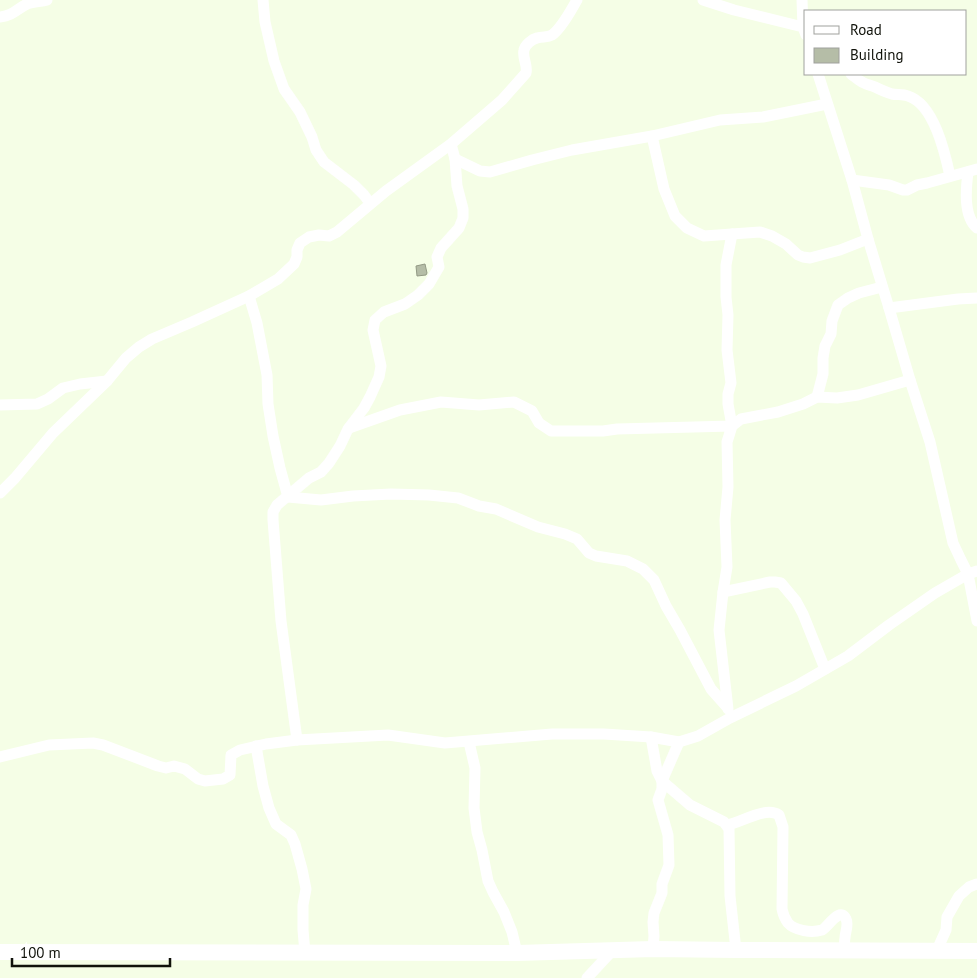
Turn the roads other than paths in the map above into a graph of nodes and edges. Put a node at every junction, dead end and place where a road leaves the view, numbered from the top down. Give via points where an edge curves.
1 (48, 0) edge
2 (263, 0) edge
3 (577, 0) edge
4 (703, 0) edge
5 (802, 0) edge
6 (0, 16) edge
7 (804, 31) edge
8 (818, 75) edge
9 (852, 75) edge
10 (827, 104) junction
11 (652, 136) junction
12 (451, 144) junction
13 (455, 159) junction
14 (972, 170) edge
15 (950, 176) junction
16 (852, 180) junction
17 (370, 203) junction
18 (977, 228) edge
19 (732, 234) junction
20 (868, 239) junction
21 (882, 288) junction
22 (249, 296) junction
23 (977, 298) edge
24 (889, 308) junction
25 (910, 380) junction
26 (107, 381) junction
27 (816, 397) junction
28 (0, 405) edge
29 (732, 426) junction
30 (348, 429) junction
31 (0, 493) edge
32 (288, 497) junction
33 (972, 572) edge
34 (722, 592) junction
35 (977, 621) edge
36 (825, 669) junction
37 (728, 712) junction
38 (651, 737) junction
39 (297, 740) junction
40 (469, 742) junction
41 (678, 742) junction
42 (256, 746) junction
43 (0, 757) edge
44 (662, 781) junction
45 (727, 825) junction
46 (977, 884) edge
47 (653, 949) junction
48 (612, 950) junction
49 (736, 950) junction
50 (845, 950) junction
51 (937, 950) junction
52 (977, 951) edge
53 (0, 952) edge
54 (305, 953) junction
55 (517, 953) junction
56 (587, 978) edge

1 - 6 street via 27,4 10,15
2 - 17 street via 274,61 284,89 300,112 316,150 324,162 354,185
3 - 12 street via 553,35 538,37 526,45 523,52 526,73 502,100
4 - 7 street
5 - 7 street
8 - 10 street
9 - 15 street via 882,92 907,95 923,107 941,139
10 - 11 street via 763,117 720,120
10 - 16 street
11 - 13 street via 572,150 490,172 480,171
11 - 19 street via 664,189 675,216 704,236
12 - 13 street
12 - 17 street
13 - 30 street via 463,218 459,228 441,248 437,257 438,268 430,284 405,304 384,312 375,320 373,330 381,366 379,377 364,408
14 - 15 street
14 - 18 street via 967,204 972,224
15 - 16 street via 907,190
16 - 20 street
17 - 22 street via 337,232 329,236 319,234 300,243 294,264 278,279
19 - 20 street via 760,232 786,244 798,255 810,258
19 - 29 street via 726,265 726,297 731,383 728,404
20 - 21 street
21 - 24 street
21 - 27 street via 859,293 838,305 825,346 823,374
22 - 26 street via 139,346
22 - 32 street via 257,323 267,375 268,404
23 - 24 street
24 - 25 street
25 - 27 street via 858,395
25 - 33 street via 930,442 954,543 960,560
26 - 28 street via 64,388 37,404
26 - 31 street via 53,433
27 - 29 street via 778,412 741,419
29 - 30 street via 551,431 539,423 532,411 514,402 479,405 441,402 400,410
29 - 34 street via 727,442 727,567
30 - 32 street via 329,463
32 - 37 street via 321,500 391,494 458,498 577,539 596,556 627,561 643,568 654,580 711,689
32 - 39 street via 277,505 273,520 281,621
33 - 35 street
33 - 36 street via 935,593
34 - 36 street via 770,582 781,584 803,614
34 - 37 street via 719,630
36 - 37 street via 796,686
37 - 41 street via 698,736
38 - 40 street via 552,734
38 - 41 street
38 - 44 street
39 - 40 street via 388,735 445,743
39 - 42 street
40 - 55 street via 475,768 477,832 488,881 504,912
41 - 44 street
42 - 43 street via 231,755 230,775 214,781 198,779 185,769 158,766 93,743 49,745
42 - 54 street via 269,808 276,824 291,835 302,869 306,889 302,930
44 - 45 street via 690,805
44 - 47 street via 658,800 668,834 669,866 654,913
45 - 49 street via 730,829 730,896
45 - 50 street via 767,812 780,815 783,827 784,916 788,924 797,929 818,930 827,927 834,917 843,915 847,927
46 - 51 street via 959,896 947,917 946,930
47 - 48 main road
47 - 49 main road
48 - 55 main road
48 - 56 street
49 - 50 main road
50 - 51 main road
51 - 52 main road
53 - 54 main road
54 - 55 main road

